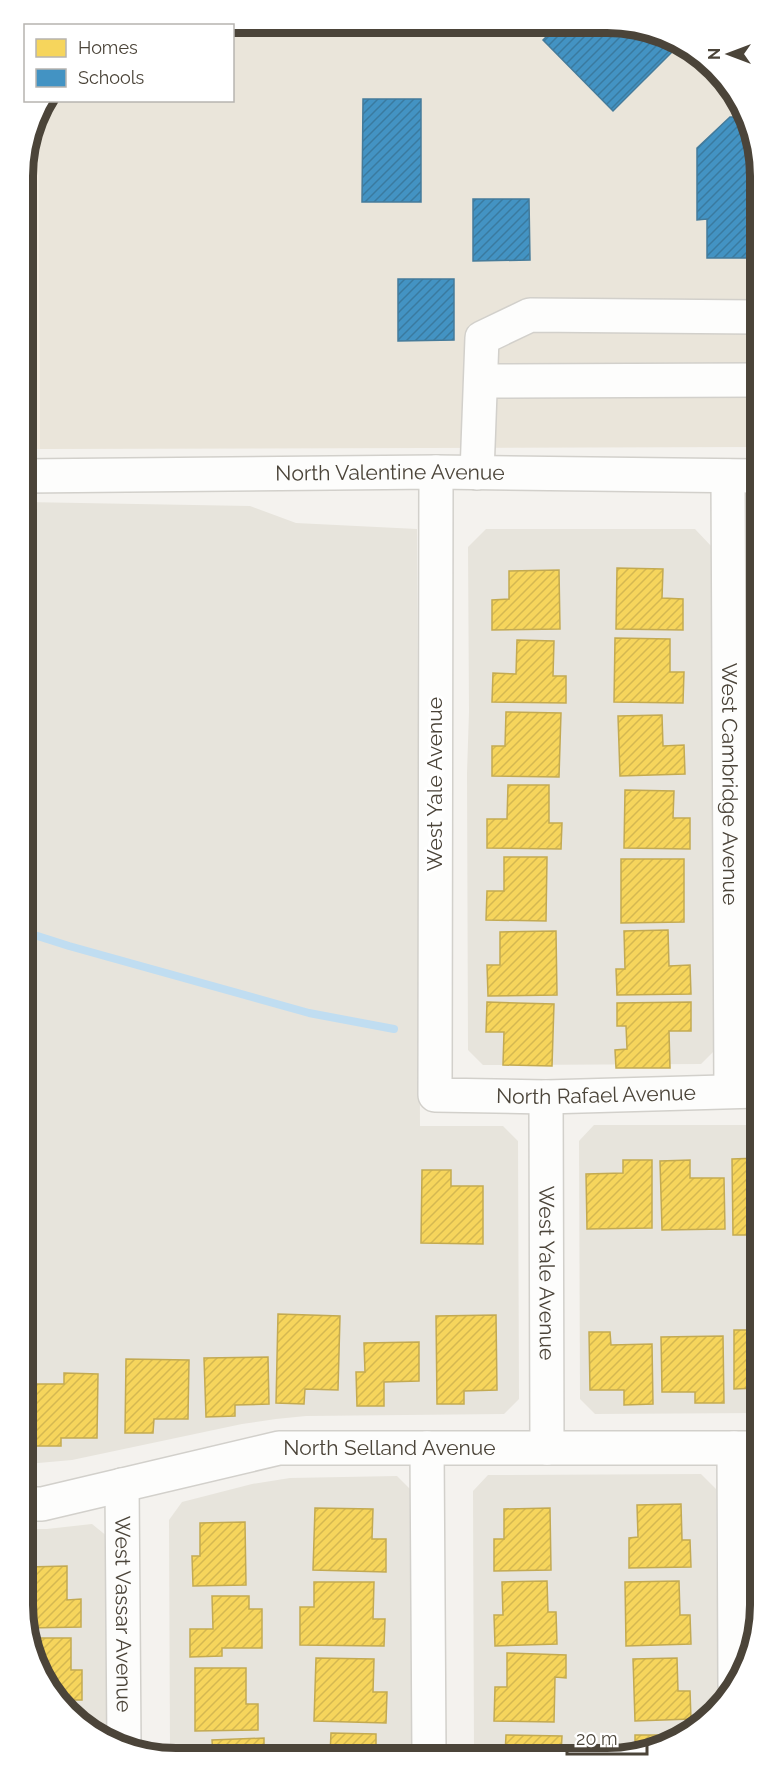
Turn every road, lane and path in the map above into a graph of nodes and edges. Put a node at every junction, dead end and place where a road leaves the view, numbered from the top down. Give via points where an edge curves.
1 (750, 317) edge
2 (750, 380) edge
3 (481, 381) junction
4 (436, 472) junction
5 (477, 473) junction
6 (33, 476) edge
7 (742, 476) edge
8 (745, 1091) edge
9 (435, 1095) joint
10 (546, 1096) junction
11 (427, 1448) junction
12 (546, 1448) junction
13 (747, 1448) edge
14 (122, 1485) junction
15 (33, 1504) edge
16 (736, 1665) edge
17 (124, 1738) edge
18 (429, 1748) edge

1 - 3 street via 530,315 482,338
2 - 3 street
3 - 5 street
4 - 5 street, North Valentine Avenue
4 - 6 street, North Valentine Avenue
4 - 9 street, West Yale Avenue
5 - 7 street, North Valentine Avenue
7 - 8 street, West Cambridge Avenue
8 - 10 street, North Rafael Avenue
9 - 10 street, North Rafael Avenue
10 - 12 street, West Yale Avenue
11 - 12 street, North Selland Avenue
11 - 14 street, North Selland Avenue via 279,1448
11 - 18 street
12 - 13 street, North Selland Avenue
13 - 16 street
14 - 15 street, North Selland Avenue
14 - 17 street, West Vassar Avenue

